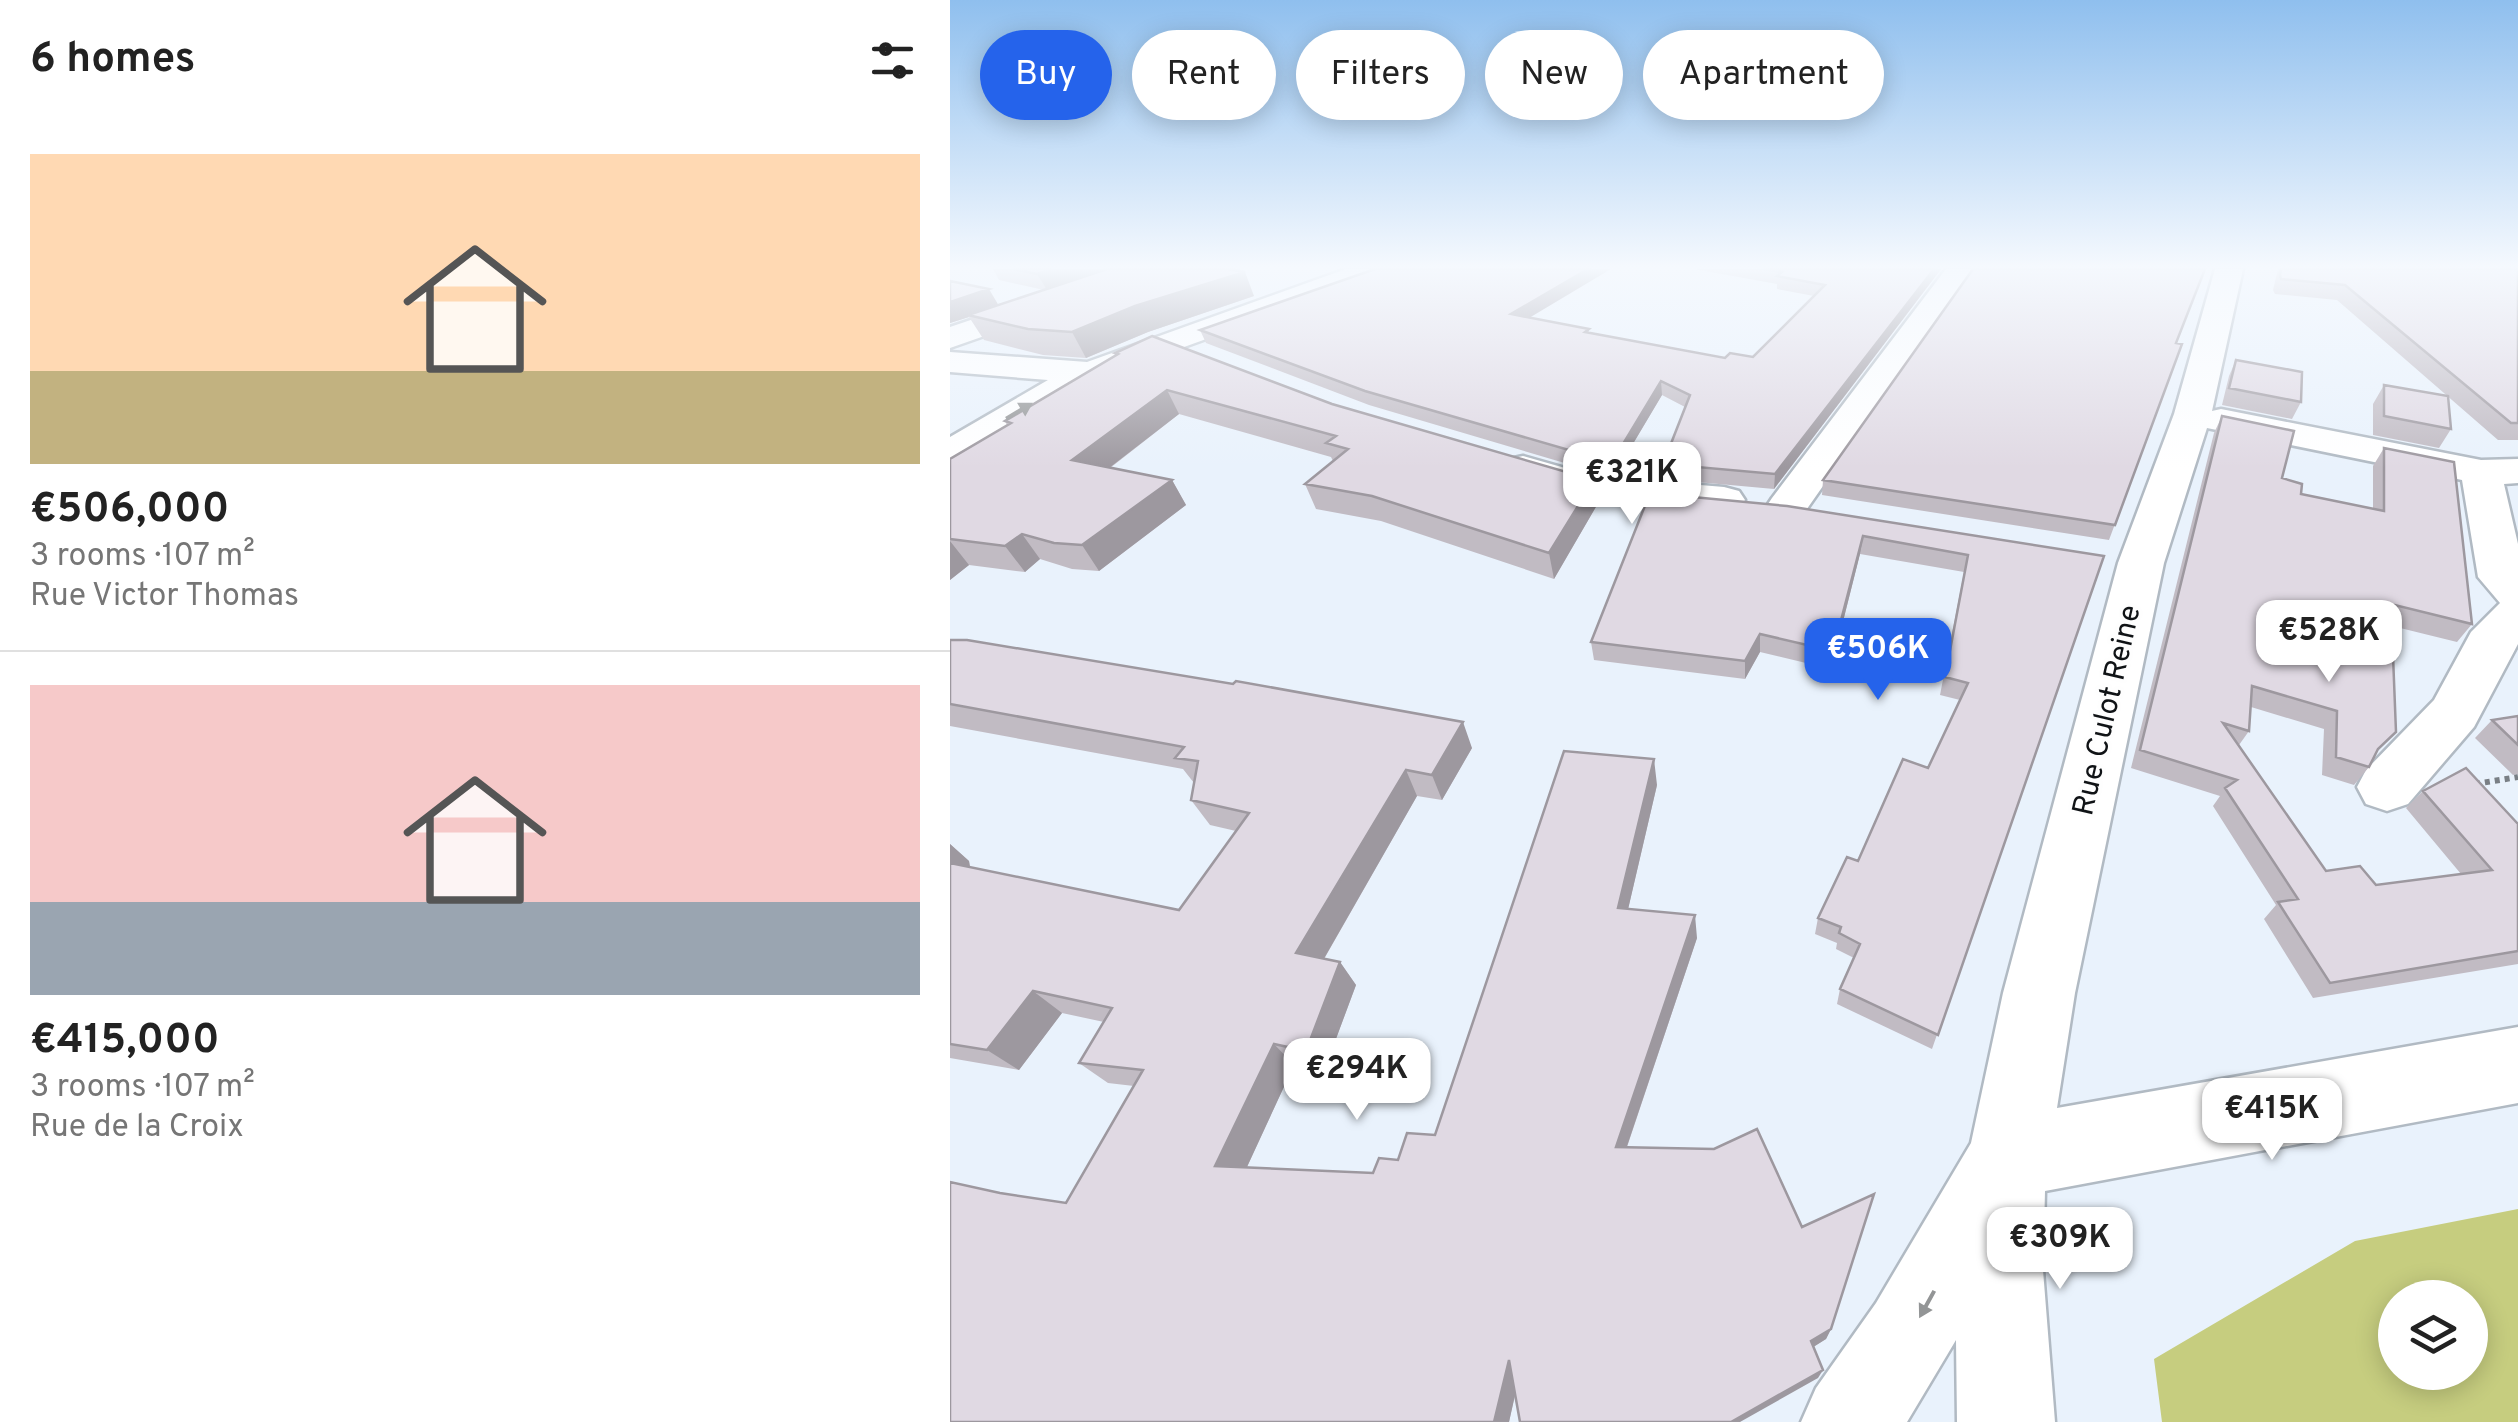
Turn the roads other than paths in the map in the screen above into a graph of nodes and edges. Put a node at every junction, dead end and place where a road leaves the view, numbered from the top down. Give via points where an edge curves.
1 (1181, 335) edge
2 (1918, 335) edge
3 (2213, 335) edge
4 (1162, 342) junction
5 (950, 362) edge
6 (1220, 365) edge
7 (1090, 372) junction
8 (2193, 414) junction
9 (950, 454) edge
10 (1482, 455) edge
11 (2500, 471) edge
12 (2518, 593) edge
13 (2518, 614) edge
14 (2387, 787) dead end
15 (2518, 1064) edge
16 (2008, 1157) junction
17 (1850, 1422) edge
18 (2006, 1422) edge

1 - 4 street
2 - 10 street via 1806,510 1590,488
3 - 8 street, Rue Culot Reine
4 - 6 street
4 - 7 street
5 - 7 street
9 -> 7 street
8 - 11 street
8 - 16 street, Rue Culot Reine via 2126,561
11 - 12 street via 2502,577
13 - 14 street via 2489,644 2455,713
15 - 16 street
16 -> 17 street via 1910,1336
16 - 18 street via 1999,1270

